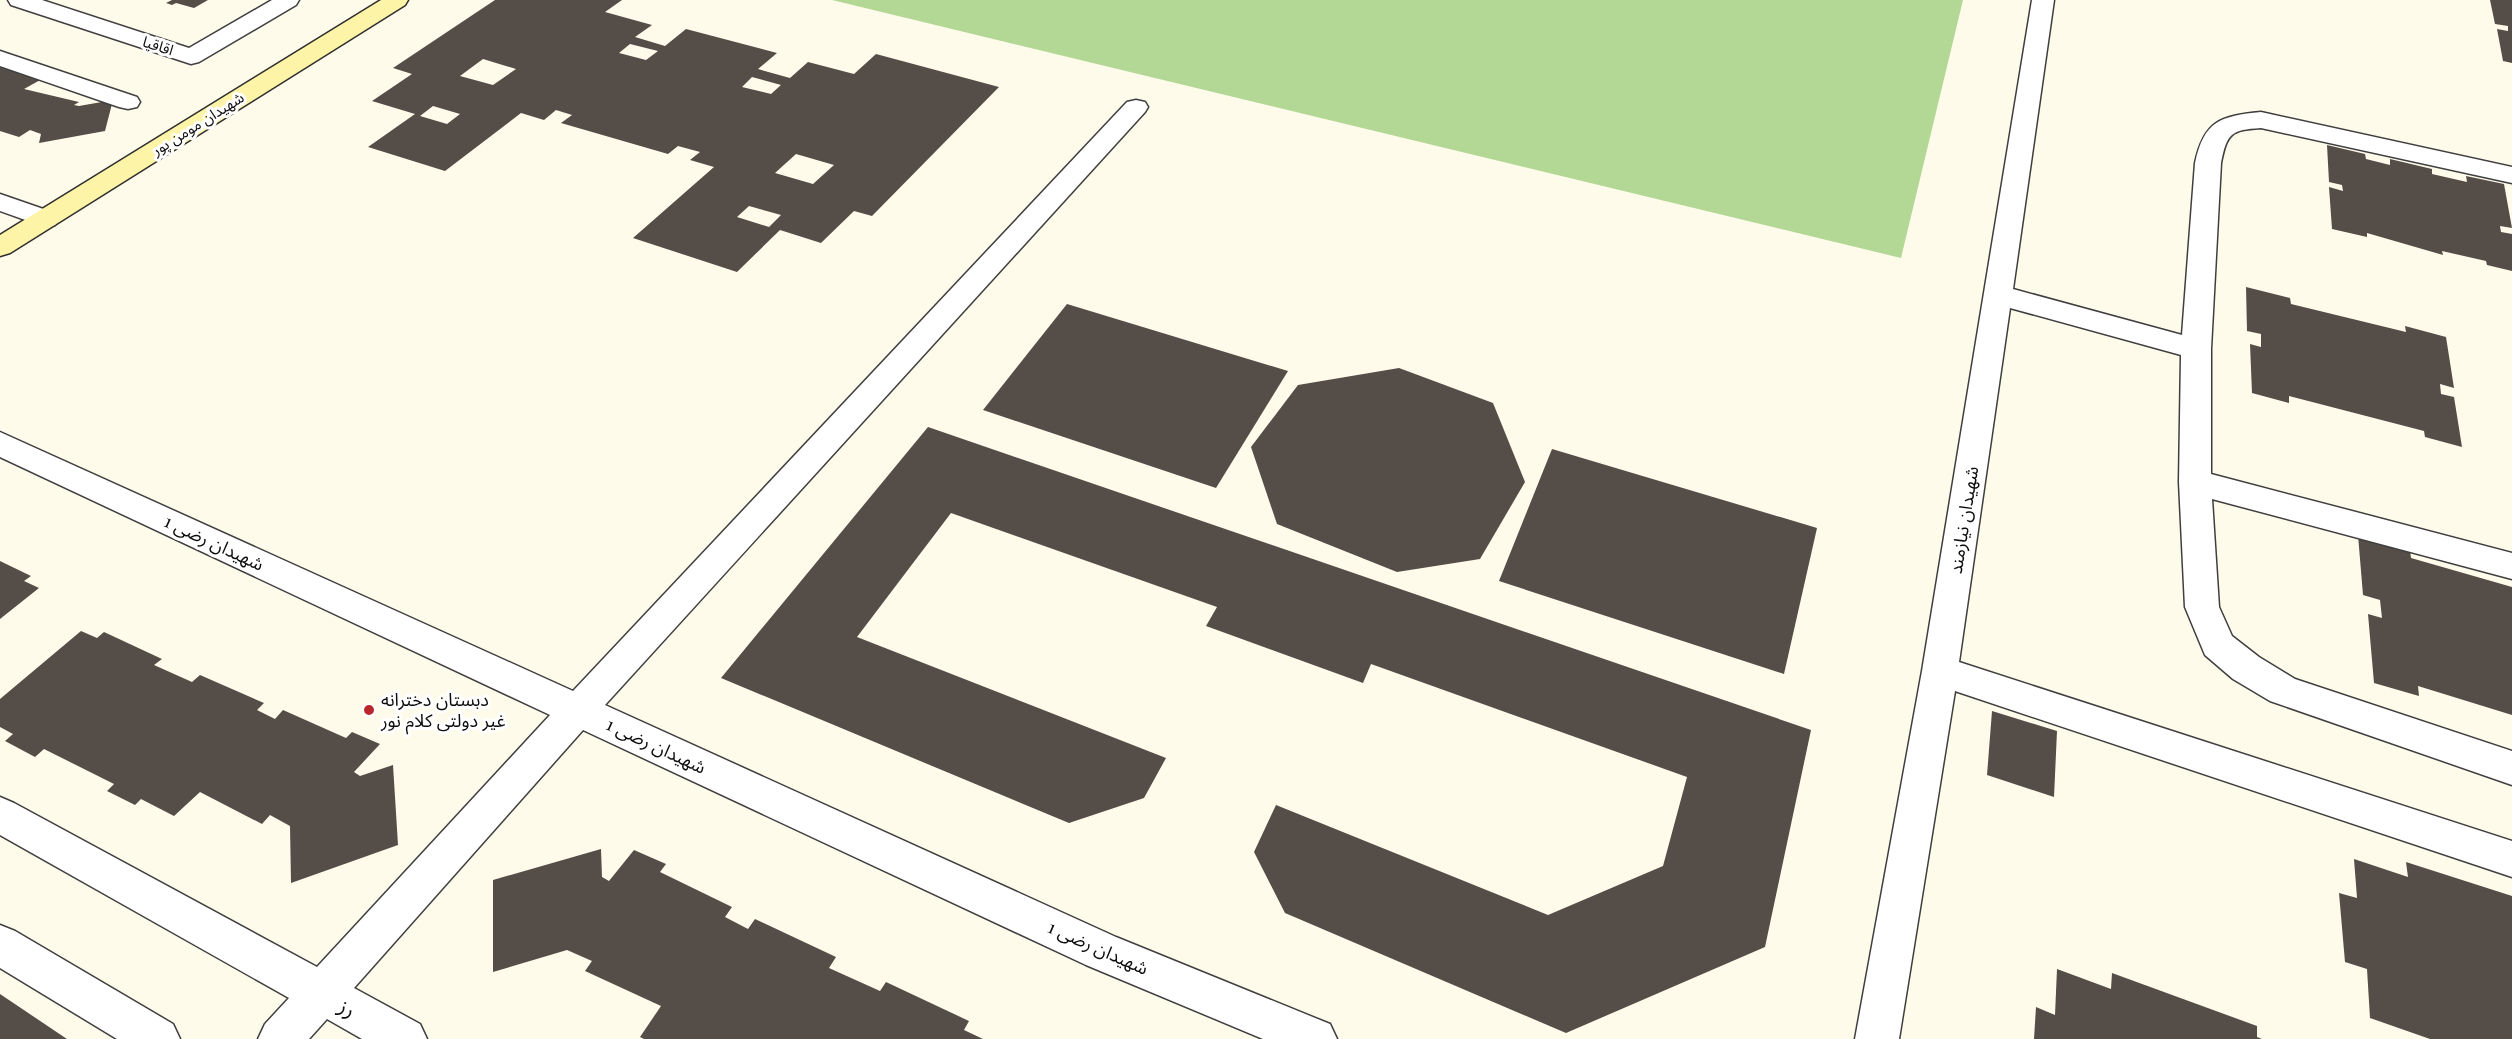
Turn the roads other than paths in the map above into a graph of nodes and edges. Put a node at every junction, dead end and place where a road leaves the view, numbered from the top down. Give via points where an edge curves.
1 (20, 0) edge
2 (288, 0) edge
3 (397, 0) edge
4 (2043, 0) edge
5 (0, 58) edge
6 (128, 102) dead end
7 (1136, 107) dead end
8 (2512, 175) edge
9 (0, 202) edge
10 (45, 219) junction
11 (0, 247) edge
12 (1999, 295) junction
13 (2196, 349) junction
14 (0, 444) edge
15 (2195, 482) junction
16 (2512, 566) edge
17 (1940, 671) junction
18 (578, 710) junction
19 (2512, 768) edge
20 (0, 815) edge
21 (2512, 859) edge
22 (0, 945) edge
23 (321, 994) junction
24 (158, 1039) edge
25 (280, 1039) edge
26 (405, 1039) edge
27 (1315, 1039) edge
28 (1877, 1039) edge

1 - 2 street, اقاقیا via 191,57
3 - 10 street, شهیدان مومن پور
4 - 12 street, شهیدان نیازمند
5 - 6 street
7 - 18 street
8 - 13 street via 2261,120 2230,122 2216,135 2208,163
9 - 10 street
10 - 11 street, شهیدان مومن پور
12 - 13 street
12 - 17 street, شهیدان نیازمند
13 - 15 street
14 - 18 street, شهیدان رضی 1
15 - 16 street
15 - 19 street via 2202,607 2218,645 2283,690
17 - 21 street
17 - 28 street, شهیدان نیازمند
18 - 23 street
18 - 27 street, شهیدان رضی 1 via 1101,951
20 - 23 street, رز
22 - 24 street
23 - 25 street
23 - 26 street, رز

